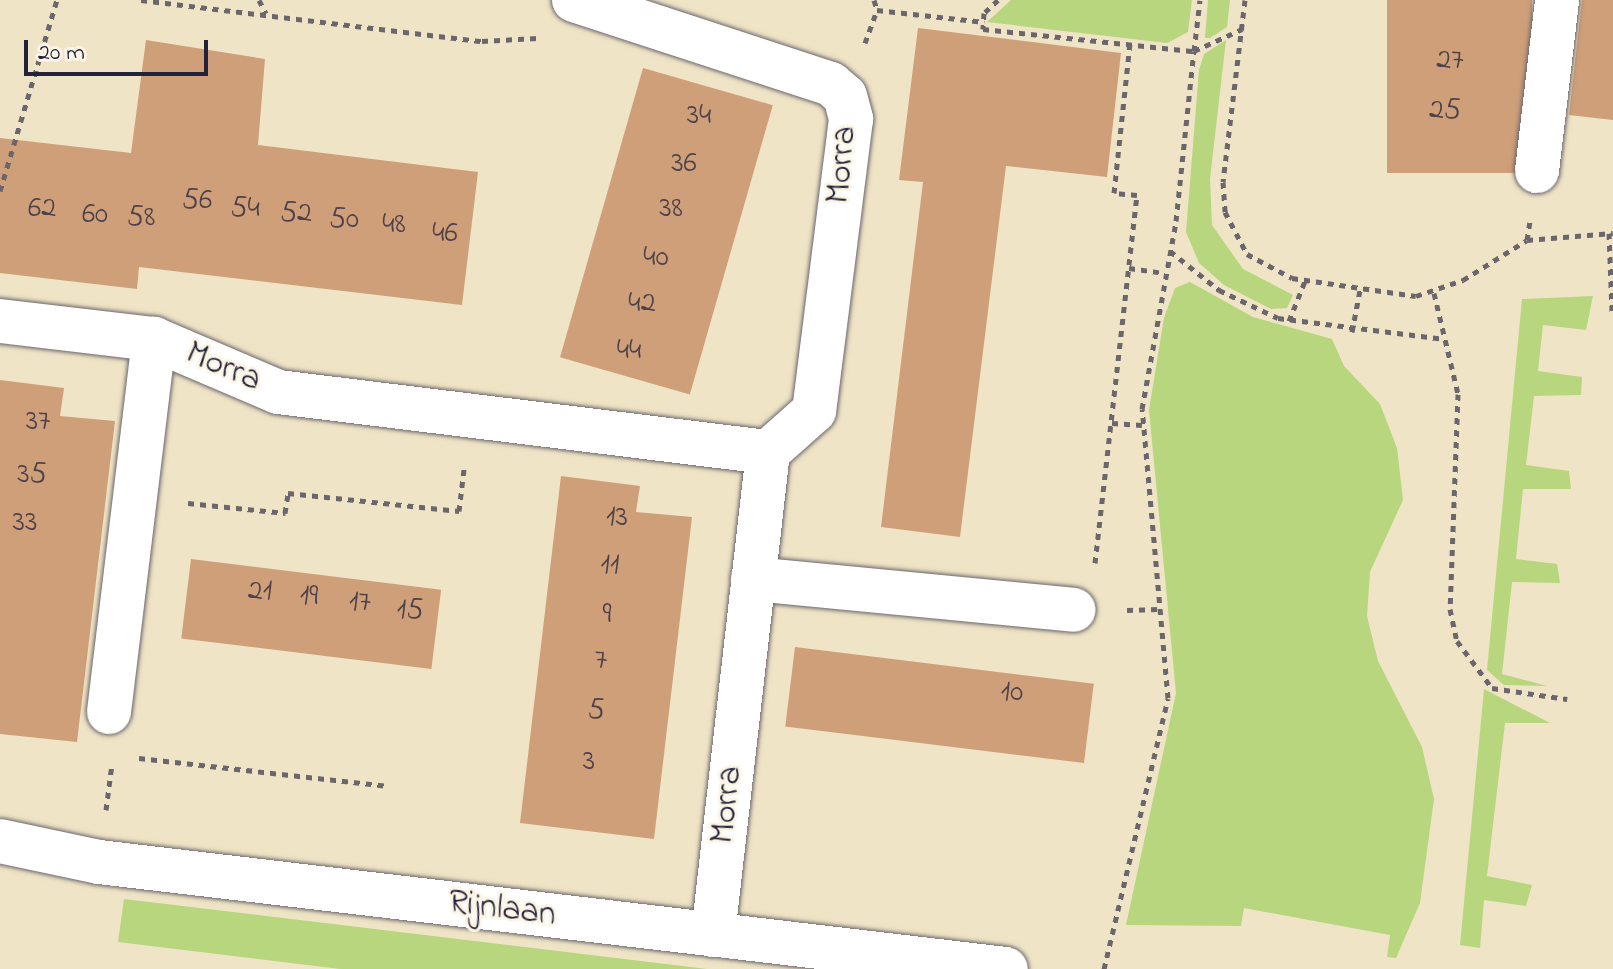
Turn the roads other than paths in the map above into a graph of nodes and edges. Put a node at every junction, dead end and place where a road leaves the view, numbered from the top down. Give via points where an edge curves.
1 (1557, 0) edge
2 (564, 18) edge
3 (1537, 171) dead end
4 (0, 321) edge
5 (154, 339) junction
6 (768, 452) junction
7 (753, 579) junction
8 (1084, 594) road end
9 (109, 712) road end
10 (0, 841) edge
11 (713, 935) junction
12 (1006, 969) edge

1 - 3 street
2 - 6 street, Morra via 831,84 845,96 851,119 814,411
4 - 5 street, Morra
5 - 6 street, Morra via 278,392
5 - 9 street, Morra
6 - 7 street, Morra
7 - 8 street
7 - 11 street, Morra
10 - 11 street, Rijnlaan via 99,862
11 - 12 street, Rijnlaan

